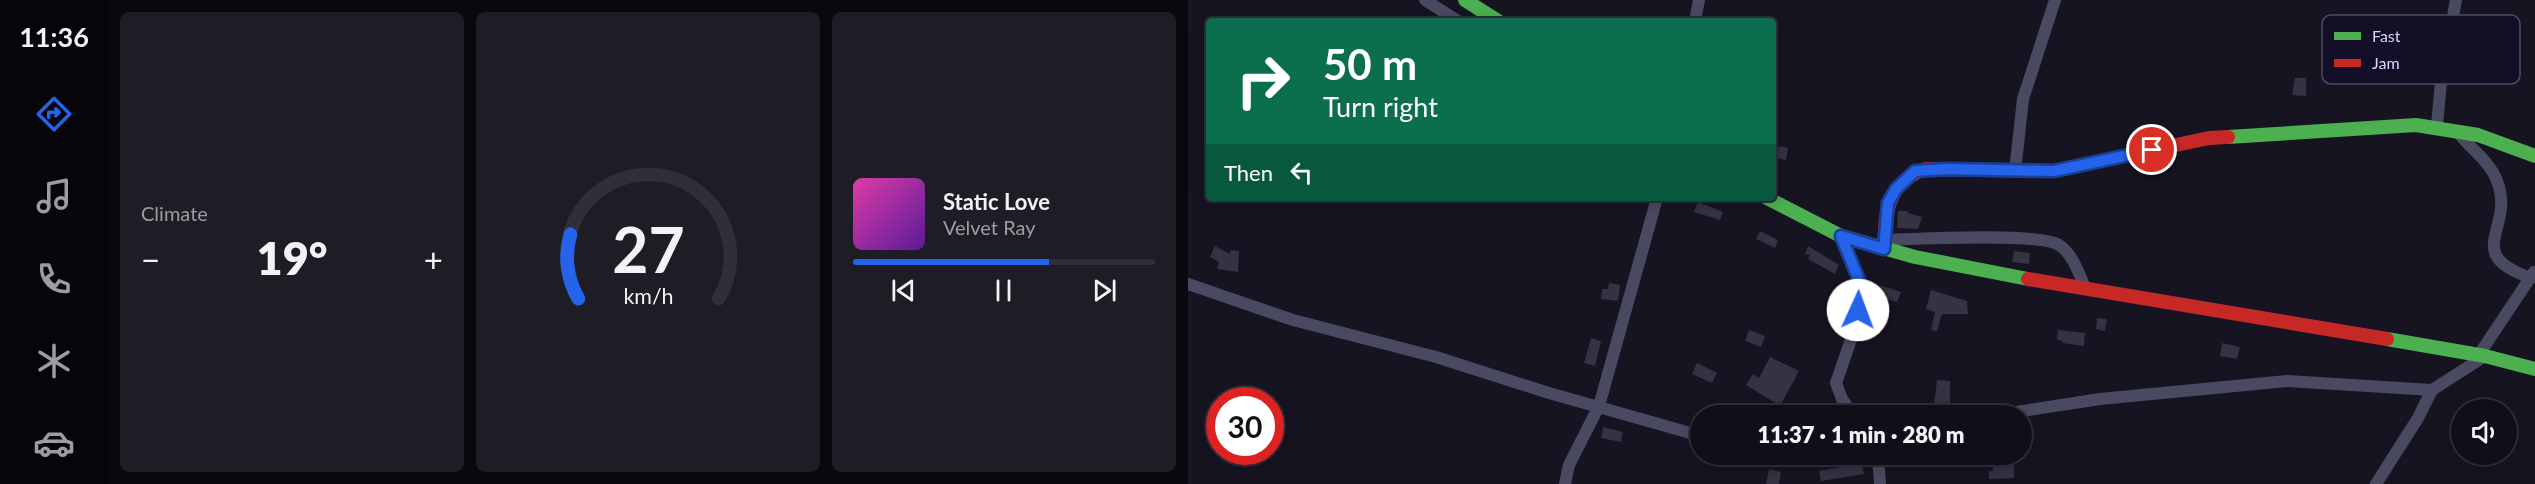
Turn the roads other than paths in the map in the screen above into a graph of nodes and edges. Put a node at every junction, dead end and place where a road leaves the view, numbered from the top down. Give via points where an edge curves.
1 (1425, 0) edge
2 (1465, 0) edge
3 (1699, 0) edge
4 (2055, 0) edge
5 (2456, 0) edge
6 (2453, 15) edge
7 (1453, 18) edge
8 (1493, 18) edge
9 (1696, 18) edge
10 (2441, 84) edge
11 (2437, 126) junction
12 (2457, 131) junction
13 (2535, 156) edge
14 (2014, 171) junction
15 (1656, 201) edge
16 (1773, 201) edge
17 (1841, 236) junction
18 (1884, 244) junction
19 (2533, 274) edge
20 (1188, 284) edge
21 (2085, 288) junction
22 (2482, 356) junction
23 (2535, 369) edge
24 (2432, 390) junction
25 (1846, 405) edge
26 (1599, 406) junction
27 (2032, 410) edge
28 (1690, 433) edge
29 (1879, 465) edge
30 (1565, 484) edge
31 (1880, 484) edge
32 (2376, 484) edge

1 - 7 street
2 - 8 main road
3 - 9 street
4 - 14 street via 2023,99
5 - 6 street
10 - 11 street
11 - 12 main road
11 - 14 main road via 2210,138 2054,171
12 - 13 main road
12 - 19 street via 2497,179 2500,208 2494,253 2498,262 2508,270
14 - 18 main road via 1915,171 1888,203
15 - 26 street
16 - 17 main road
17 - 18 main road
17 - 25 street via 1859,280 1855,328 1836,383
18 - 21 main road via 1992,273
18 - 21 street via 2013,238 2048,241 2060,246 2072,259
19 - 22 street
20 - 26 street via 1293,320 1436,357
21 - 22 main road
22 - 23 main road
22 - 24 street
24 - 27 street via 2279,382 2120,396
24 - 32 street
26 - 28 street
26 - 30 street via 1569,465
29 - 31 street

